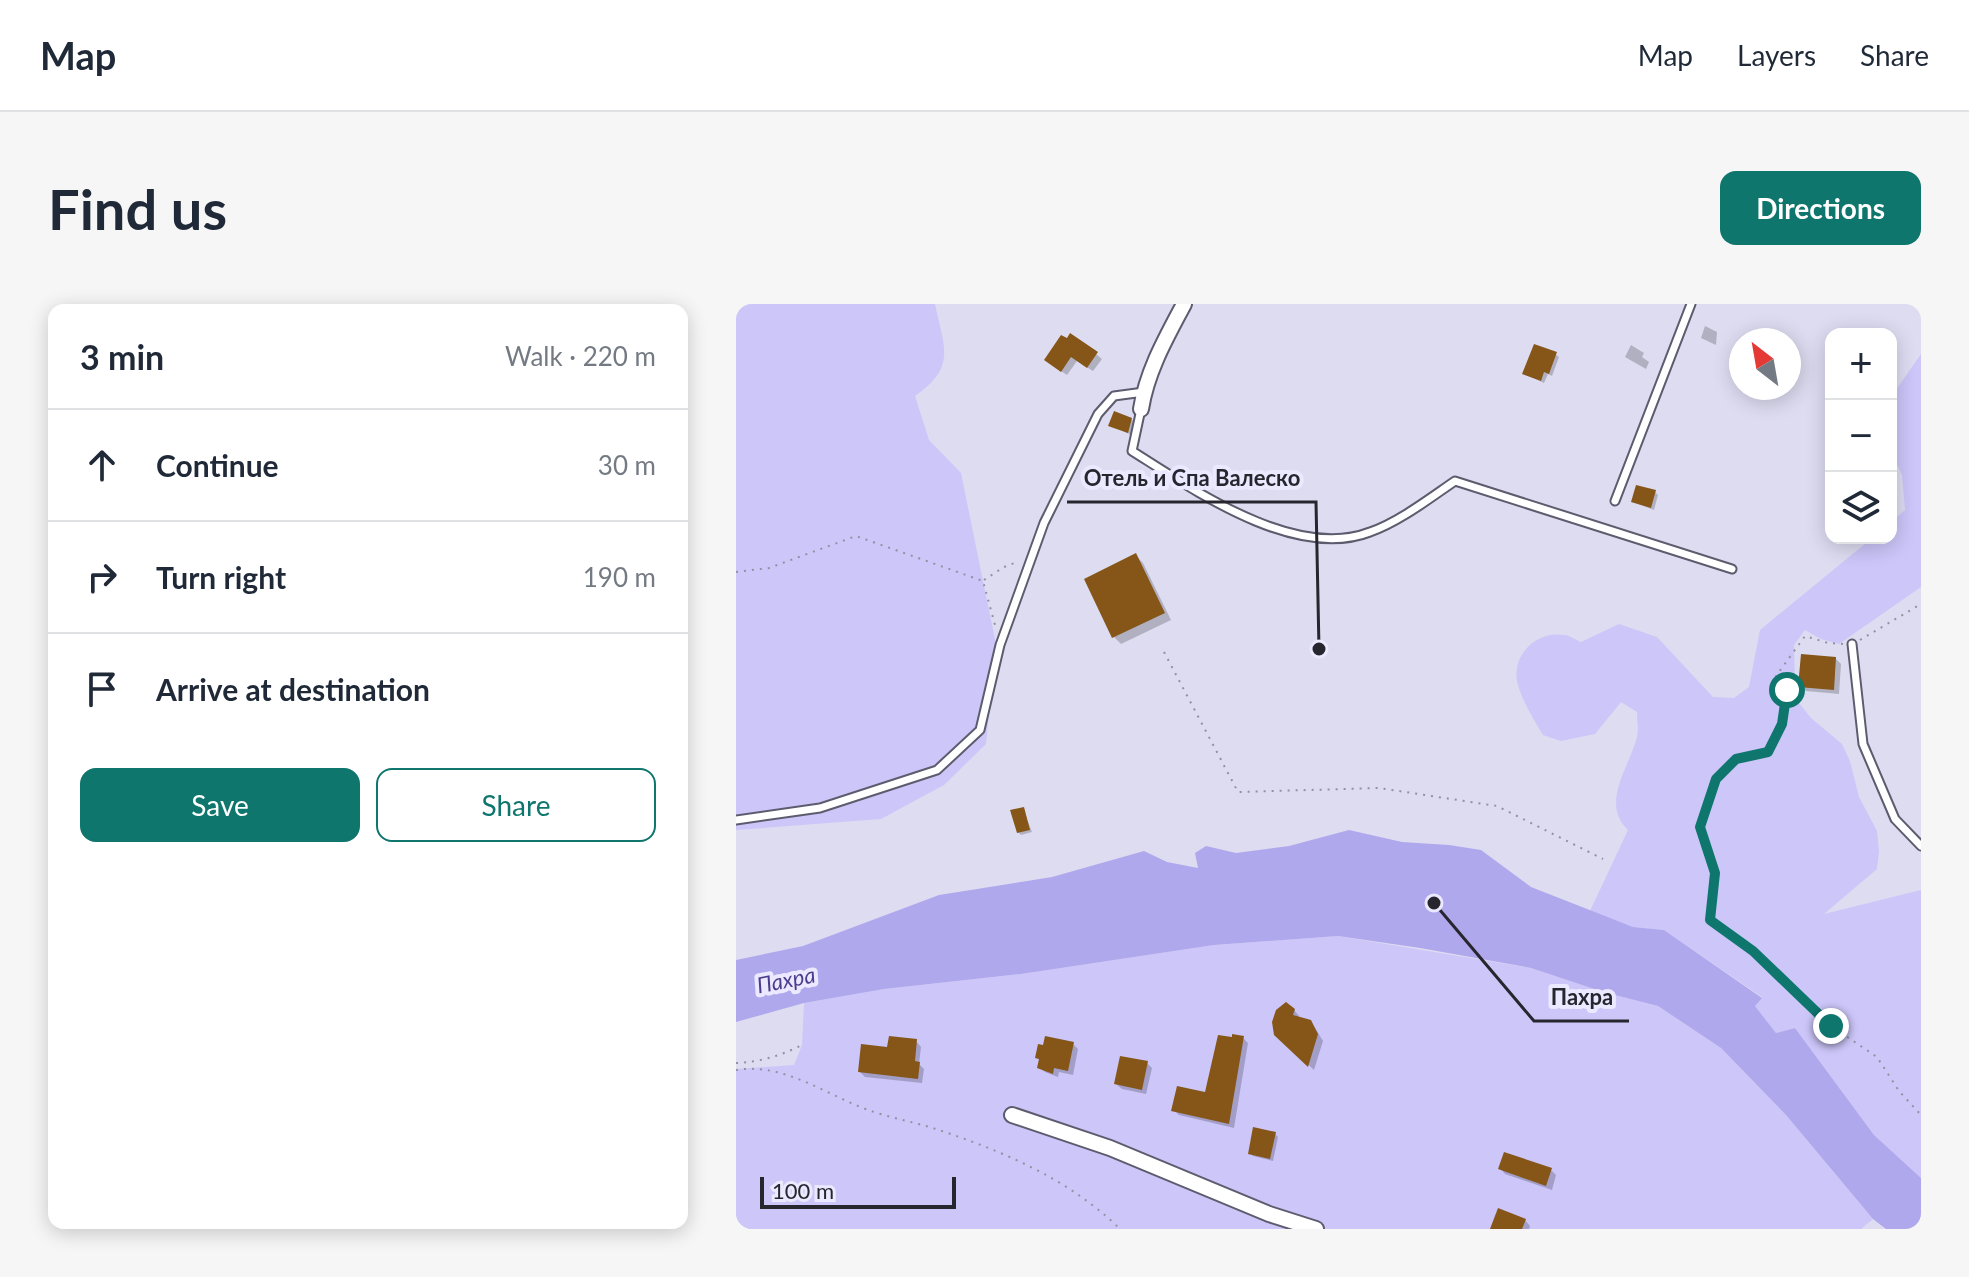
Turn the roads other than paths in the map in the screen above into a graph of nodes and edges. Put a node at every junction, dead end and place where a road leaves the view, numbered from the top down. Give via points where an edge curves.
1 (1184, 304) edge
2 (1691, 304) edge
3 (1144, 392) junction
4 (1141, 409) joint
5 (1615, 501) dead end
6 (1732, 569) dead end
7 (1852, 644) road end
8 (736, 820) edge
9 (1921, 846) edge
10 (1012, 1115) dead end
11 (1316, 1229) edge

1 - 3 street
2 - 5 lane
3 - 4 street
3 - 8 lane via 1114,396 1098,414 1044,523 1000,645 980,730 937,770 820,808
4 - 6 lane via 1132,451 1219,506 1304,538 1370,533 1455,481
7 - 9 lane via 1863,744 1895,819
10 - 11 street

